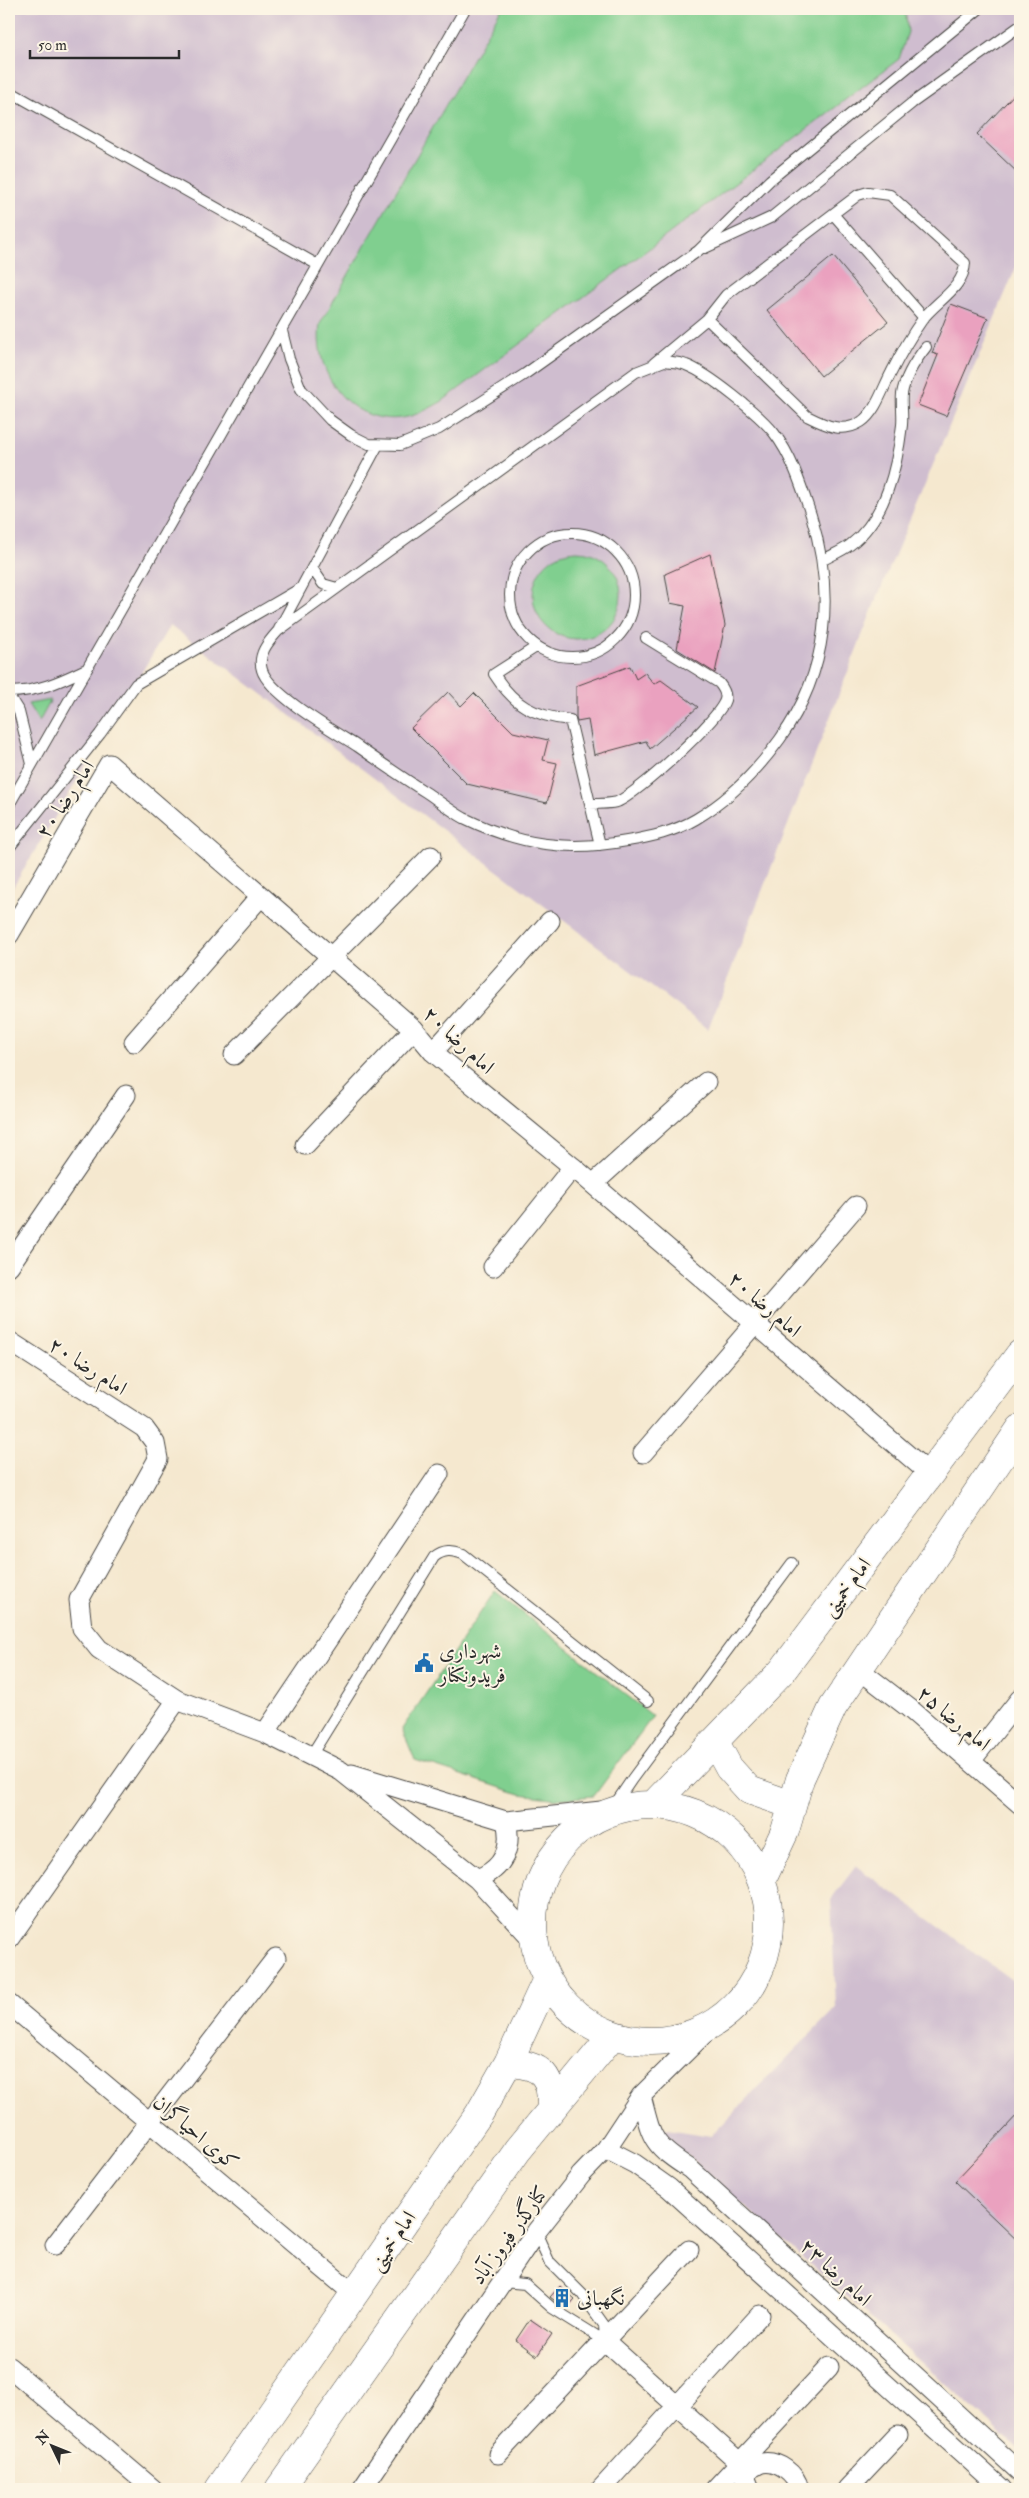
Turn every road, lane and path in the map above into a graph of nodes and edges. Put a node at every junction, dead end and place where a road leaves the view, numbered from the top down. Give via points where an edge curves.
1 (465, 9) edge
2 (979, 9) edge
3 (1020, 26) edge
4 (9, 91) edge
5 (833, 214) junction
6 (698, 252) junction
7 (318, 265) junction
8 (924, 318) junction
9 (707, 319) junction
10 (282, 331) junction
11 (926, 347) dead end
12 (650, 367) junction
13 (378, 445) junction
14 (823, 560) junction
15 (312, 568) junction
16 (301, 588) junction
17 (337, 588) junction
18 (278, 631) junction
19 (646, 638) dead end
20 (536, 647) junction
21 (84, 670) junction
22 (9, 692) edge
23 (9, 696) edge
24 (32, 764) junction
25 (590, 804) junction
26 (9, 805) edge
27 (600, 846) junction
28 (9, 848) edge
29 (432, 856) dead end
30 (261, 896) junction
31 (550, 920) dead end
32 (9, 935) edge
33 (332, 958) junction
34 (414, 1029) junction
35 (134, 1042) dead end
36 (433, 1052) junction
37 (234, 1055) dead end
38 (706, 1082) dead end
39 (126, 1095) dead end
40 (305, 1145) dead end
41 (574, 1167) junction
42 (593, 1184) junction
43 (856, 1206) dead end
44 (9, 1266) edge
45 (493, 1267) dead end
46 (754, 1324) junction
47 (9, 1342) edge
48 (1020, 1354) edge
49 (1020, 1429) edge
50 (643, 1453) dead end
51 (439, 1474) dead end
52 (931, 1475) junction
53 (792, 1563) dead end
54 (857, 1668) junction
55 (1020, 1698) edge
56 (177, 1700) junction
57 (648, 1701) dead end
58 (265, 1733) junction
59 (715, 1742) junction
60 (312, 1754) junction
61 (971, 1761) junction
62 (341, 1771) junction
63 (654, 1804) junction
64 (1020, 1804) edge
65 (792, 1805) junction
66 (611, 1810) junction
67 (506, 1821) junction
68 (477, 1879) junction
69 (762, 1880) junction
70 (9, 1939) edge
71 (533, 1940) junction
72 (276, 1958) dead end
73 (546, 1981) junction
74 (9, 2004) edge
75 (714, 2024) junction
76 (612, 2036) junction
77 (508, 2063) junction
78 (641, 2096) junction
79 (551, 2110) junction
80 (150, 2122) junction
81 (606, 2149) junction
82 (536, 2232) junction
83 (55, 2245) dead end
84 (689, 2250) dead end
85 (502, 2282) junction
86 (355, 2295) junction
87 (760, 2315) dead end
88 (605, 2341) junction
89 (9, 2366) edge
90 (829, 2368) dead end
91 (677, 2407) junction
92 (898, 2435) dead end
93 (498, 2454) dead end
94 (743, 2466) junction
95 (1020, 2472) edge
96 (153, 2489) edge
97 (220, 2489) edge
98 (278, 2489) edge
99 (362, 2489) edge
100 (602, 2489) edge
101 (715, 2489) edge
102 (750, 2489) edge
103 (799, 2489) edge
104 (847, 2489) edge
105 (1002, 2489) edge

1 - 7 lane
2 - 6 lane via 770,180
3 - 6 lane via 912,103 772,217
4 - 7 lane
5 - 8 lane
5 - 8 lane via 858,195 868,192 890,195 965,263 961,279
5 - 9 lane via 726,295
6 - 13 lane via 525,374 439,429 400,445
7 - 10 lane
8 - 9 lane via 877,402 862,421 845,428 827,426 807,416
9 - 12 lane
10 - 13 lane via 301,388 330,420 369,444
10 - 21 lane
11 - 14 lane via 913,363 902,394 902,424 896,460 882,505 865,531 850,545
12 - 14 lane via 664,361 686,365 746,406 774,434 793,468
12 - 17 lane via 636,372
13 - 15 lane
14 - 27 lane via 826,612 821,649 788,727 761,765 732,794 695,820 658,836
15 - 16 lane
15 - 17 lane via 323,584
16 - 18 lane
16 - 28 lane via 136,684
17 - 18 lane
18 - 27 lane via 267,643 260,660 262,674 273,686 454,812 511,837 585,848
19 - 25 lane via 719,683 726,699 694,738 642,786 616,802
20 - 20 lane via 556,656 577,658 598,652 614,641 627,625 633,607 634,587 618,552 602,540 584,533 564,533 545,538 527,551 515,569 509,590 511,612 520,631
20 - 25 lane via 494,674 504,690 526,709 549,718 570,720
21 - 22 lane via 36,690
21 - 24 lane
23 - 24 lane via 19,712
24 - 26 lane
25 - 27 lane
29 - 33 street
30 - 32 street, امام رضا ۲۰ via 109,764
30 - 33 street, امام رضا ۲۰
30 - 35 street
31 - 36 street
33 - 34 street, امام رضا ۲۰
33 - 37 street
34 - 36 street, امام رضا ۲۰
34 - 40 street
36 - 41 street, امام رضا ۲۰
38 - 42 street
39 - 44 street
41 - 42 street, امام رضا ۲۰
41 - 45 street
42 - 46 street, امام رضا ۲۰
43 - 46 street
46 - 50 street
46 - 52 street, امام رضا ۲۰
47 - 56 street, امام رضا ۲۰ via 144,1428 155,1443 158,1459 79,1600 79,1616 82,1628 98,1649
48 - 52 main road, امام خمینی
49 - 54 main road
51 - 58 street
52 - 59 main road, امام خمینی via 782,1671
53 - 66 lane
54 - 61 street, امام رضا ۲۵
54 - 65 main road via 833,1707 800,1779
55 - 61 street
56 - 58 street
56 - 70 street
57 - 60 lane via 463,1554 441,1552 434,1557
58 - 60 street
59 - 63 main road, امام خمینی
59 - 65 main road via 729,1768 749,1790
60 - 62 street
61 - 64 street, امام رضا ۲۵
62 - 67 street
62 - 68 street
63 - 66 main road
63 - 69 main road via 682,1807 716,1823 750,1855
65 - 69 main road via 785,1831
66 - 67 street
66 - 71 main road via 576,1831 549,1861 534,1899
67 - 68 street via 509,1845 505,1857 498,1867
68 - 71 street
69 - 75 main road via 770,1920 764,1961 744,1996
71 - 73 main road
72 - 80 street
73 - 76 main road via 563,2004 586,2023
73 - 77 main road, امام خمینی
74 - 80 street, کوی احیاگران
75 - 76 main road via 682,2038 646,2042
75 - 78 street, کنارگذر فیروز آباد
76 - 79 main road
77 - 79 main road via 531,2066 546,2075 551,2089
77 - 86 main road, امام خمینی via 479,2114
78 - 81 street, کنارگذر فیروز آباد
78 - 95 street, امام رضا ۲۳ via 652,2136 666,2154 690,2169
79 - 98 main road via 518,2150
80 - 83 street
80 - 86 street, کوی احیاگران
81 - 82 street, کنارگذر فیروز آباد
81 - 105 street via 635,2164 669,2188
82 - 85 street, کنارگذر فیروز آباد
82 - 88 lane via 549,2261 582,2294 604,2325
84 - 88 street
85 - 88 lane via 525,2284 552,2308
85 - 99 street, کنارگذر فیروز آباد
86 - 97 main road, امام خمینی
87 - 91 street
88 - 91 street
88 - 93 street
89 - 96 street
90 - 94 street
91 - 94 street
91 - 100 street
92 - 104 street
94 - 101 street
94 - 102 street
94 - 103 street via 773,2464 790,2472

